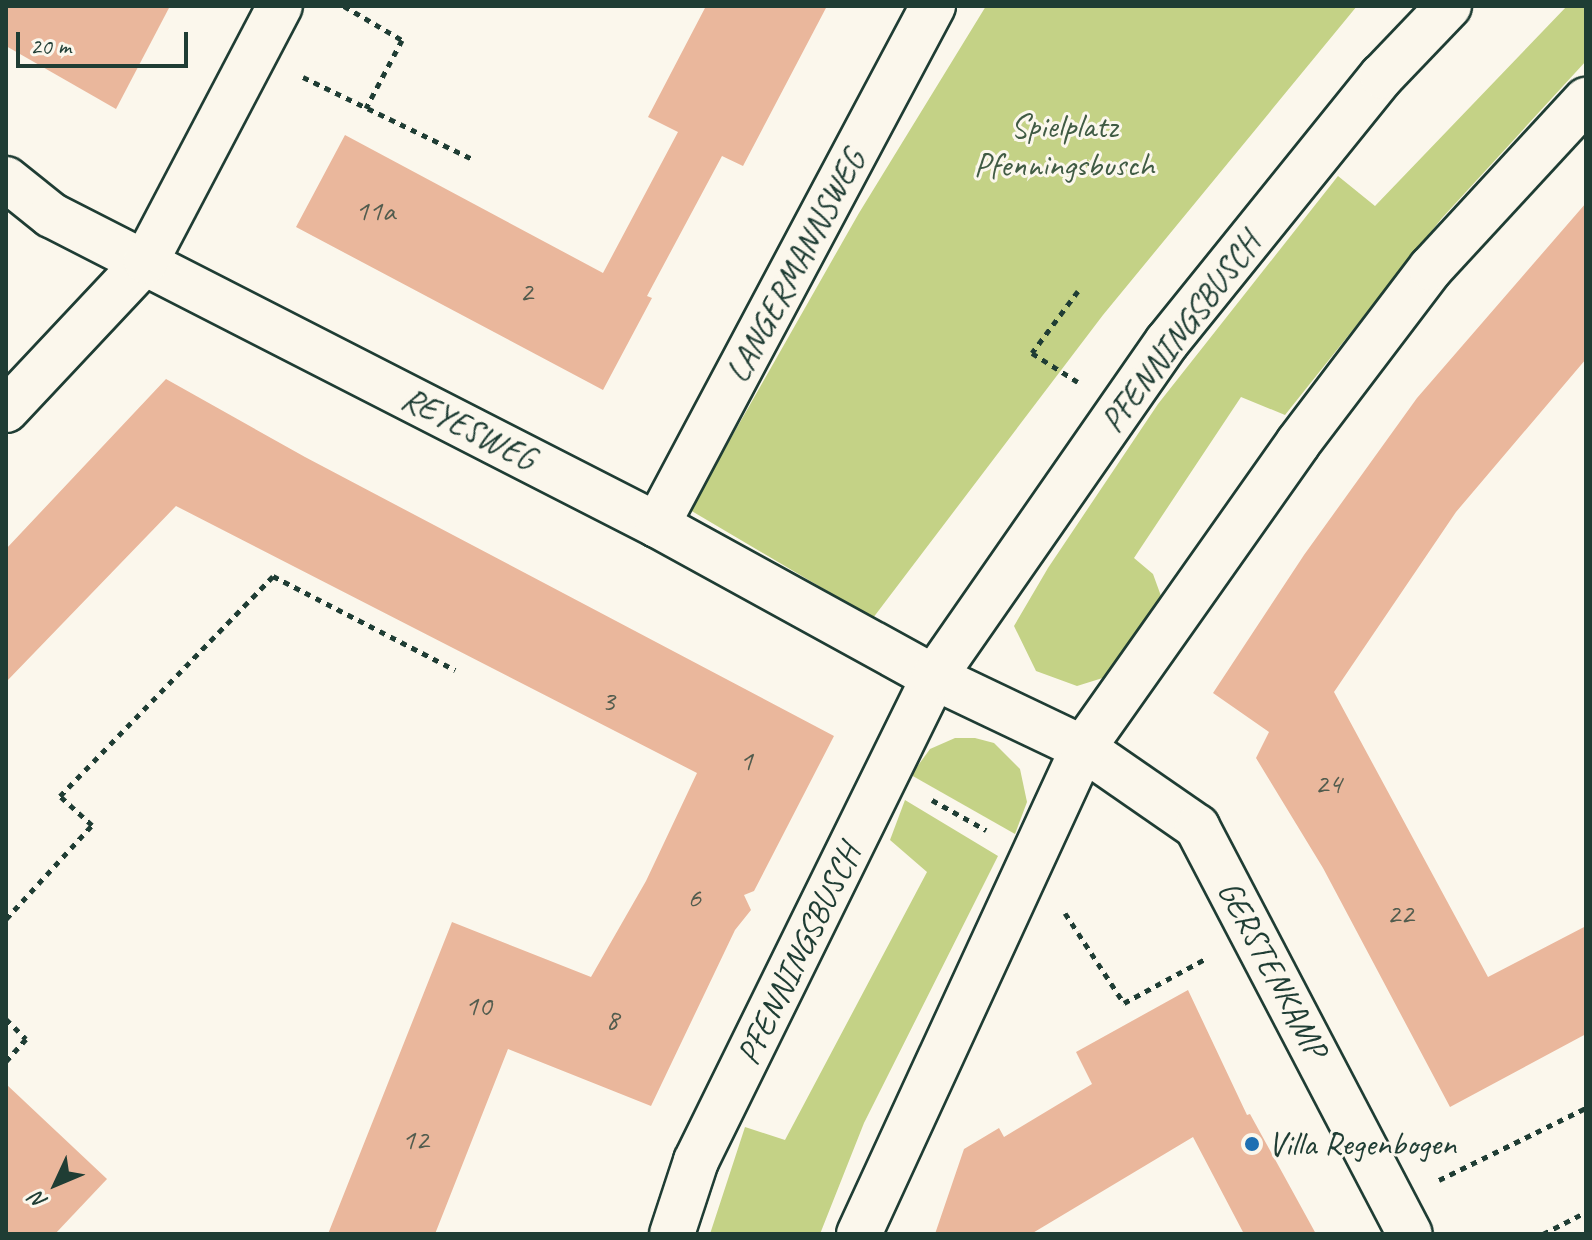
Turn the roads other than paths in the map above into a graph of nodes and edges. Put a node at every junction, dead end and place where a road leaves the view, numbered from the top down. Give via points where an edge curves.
1 (280, 6) edge
2 (933, 6) edge
3 (1449, 6) edge
4 (1586, 100) edge
5 (6, 179) edge
6 (146, 261) junction
7 (6, 410) edge
8 (657, 525) junction
9 (934, 677) junction
10 (1083, 748) junction
11 (1402, 1218) edge
12 (672, 1234) edge
13 (859, 1234) edge

1 - 6 street
2 - 8 street, LANGERMANNSWEG
3 - 9 street, PFENNINGSBUSCH via 1382,76 1167,342
4 - 10 street via 1431,268 1298,443
5 - 6 street, REYESWEG via 51,215
6 - 7 street
6 - 8 street, REYESWEG
8 - 9 street, REYESWEG
9 - 10 street
9 - 12 street, PFENNINGSBUSCH via 696,1161
10 - 11 street, GERSTENKAMP via 1197,827
10 - 13 street

